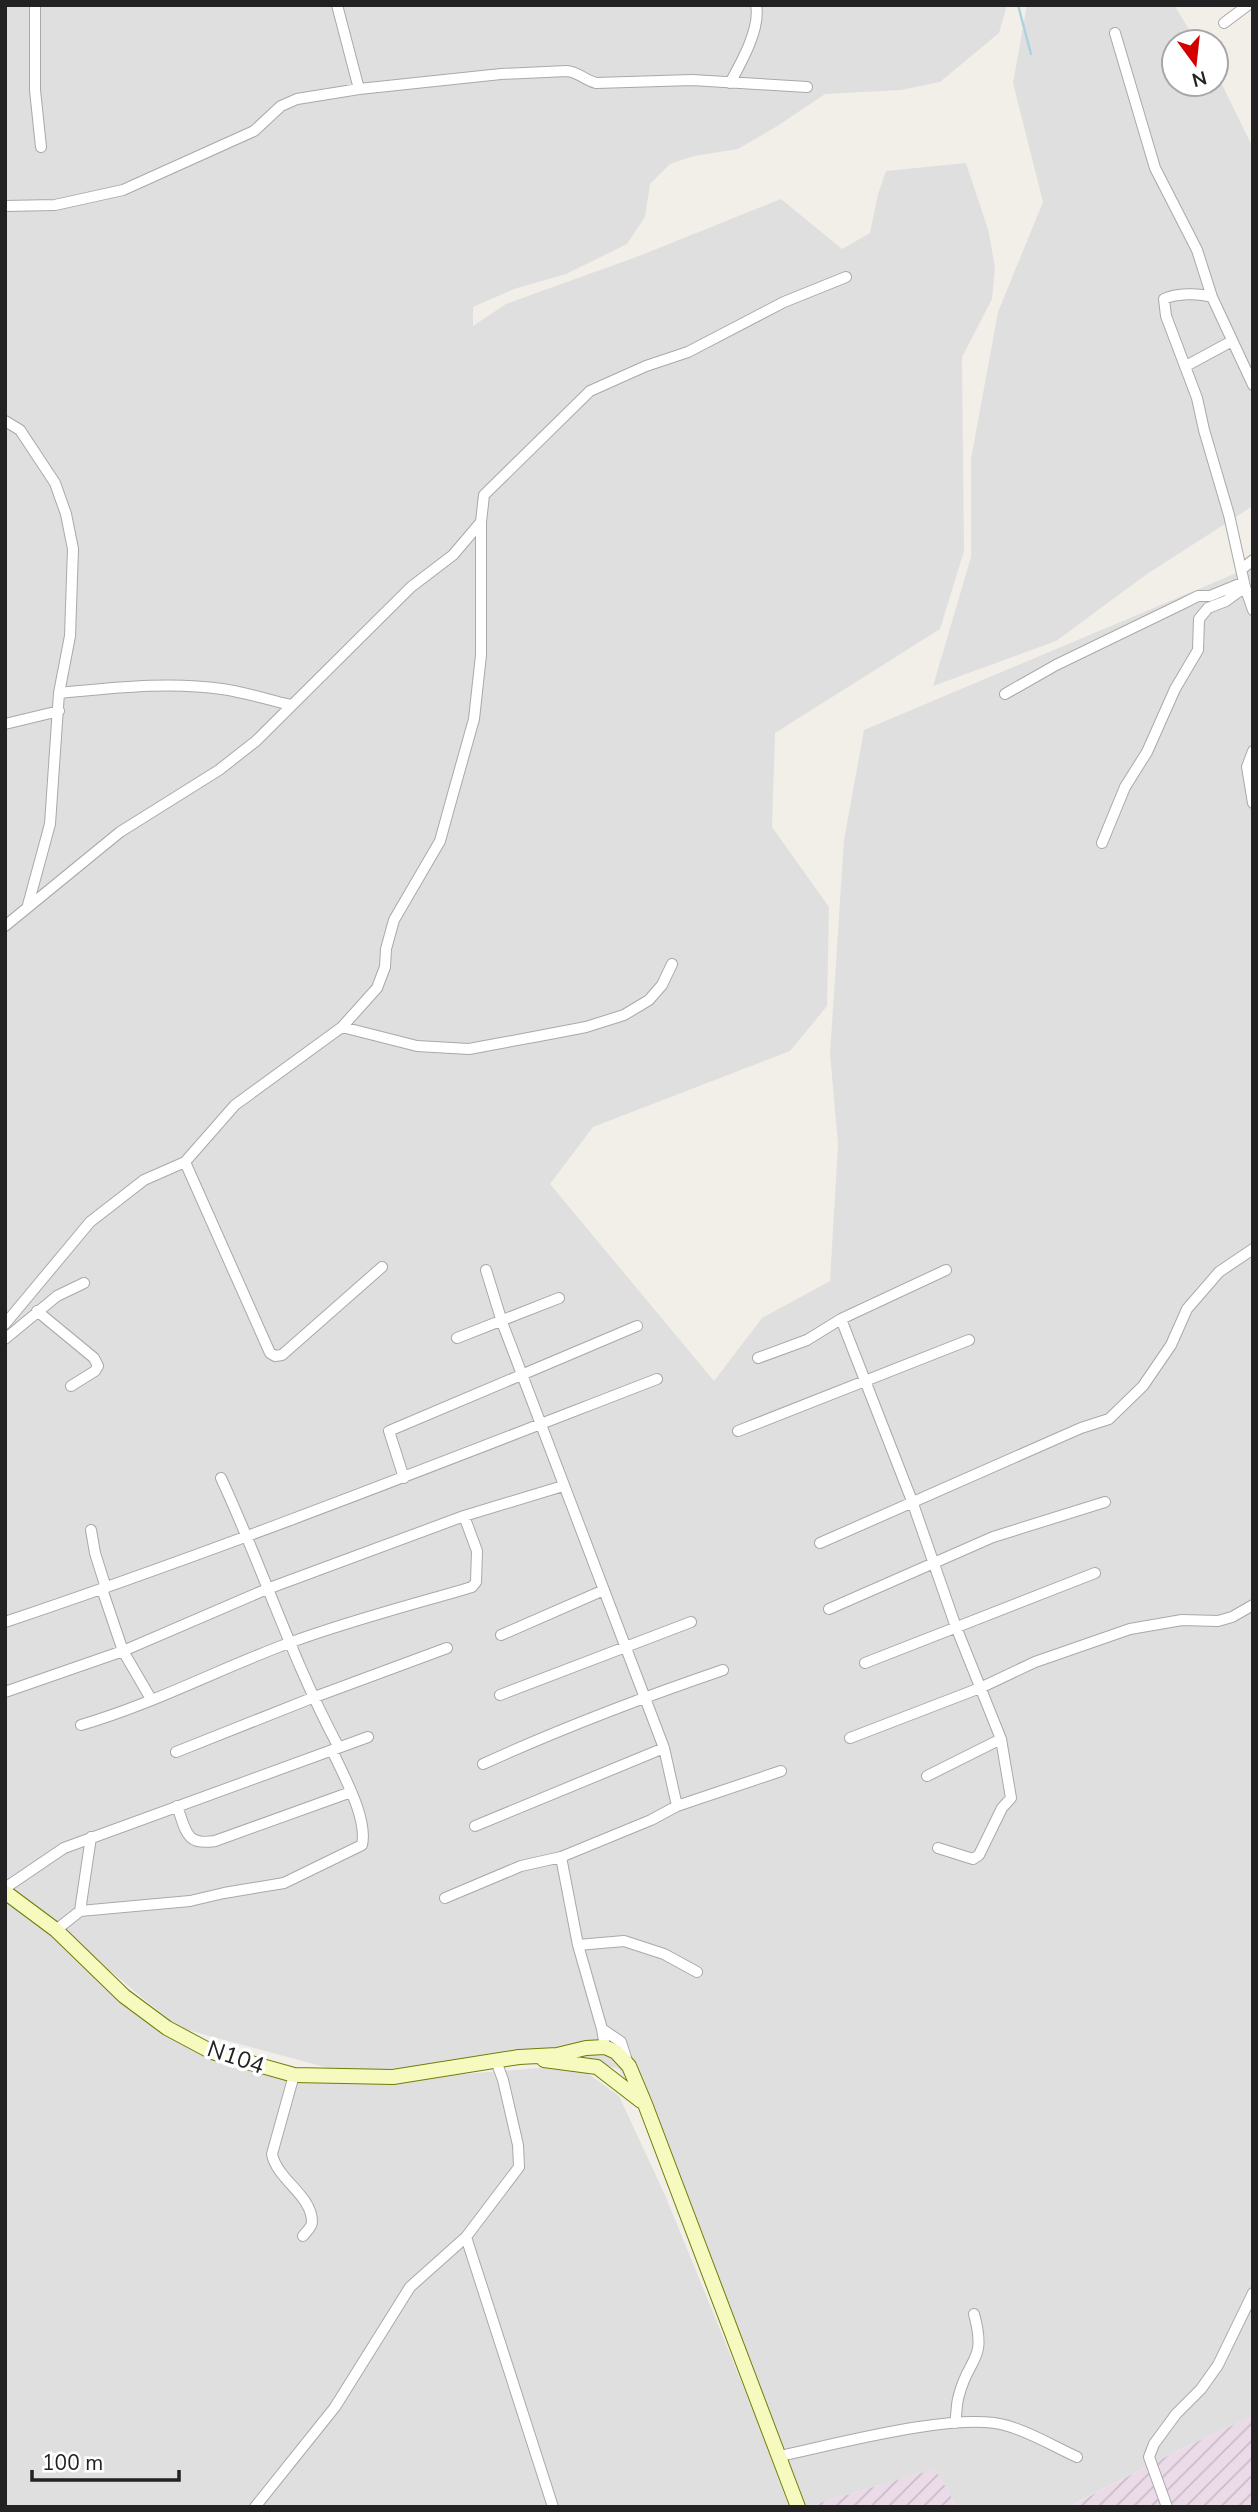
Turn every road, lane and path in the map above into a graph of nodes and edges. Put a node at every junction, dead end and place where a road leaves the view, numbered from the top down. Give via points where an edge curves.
1 (35, 5) edge
2 (337, 5) edge
3 (757, 5) edge
4 (1248, 5) edge
5 (1224, 23) dead end
6 (1115, 33) dead end
7 (730, 83) junction
8 (807, 87) dead end
9 (359, 89) junction
10 (41, 147) dead end
11 (5, 206) edge
12 (846, 277) dead end
13 (1212, 297) junction
14 (1232, 341) junction
15 (1186, 366) junction
16 (1253, 385) edge
17 (5, 421) edge
18 (481, 522) junction
19 (1253, 560) edge
20 (1242, 569) junction
21 (1244, 584) junction
22 (1253, 610) edge
23 (60, 693) junction
24 (1005, 694) dead end
25 (290, 705) junction
26 (59, 711) junction
27 (5, 724) edge
28 (1253, 751) edge
29 (1253, 803) edge
30 (1102, 843) dead end
31 (28, 905) junction
32 (5, 926) edge
33 (672, 964) dead end
34 (342, 1027) junction
35 (186, 1162) junction
36 (1253, 1250) edge
37 (382, 1267) dead end
38 (486, 1270) dead end
39 (946, 1270) dead end
40 (84, 1283) dead end
41 (559, 1298) dead end
42 (37, 1311) junction
43 (841, 1318) junction
44 (502, 1322) junction
45 (5, 1324) edge
46 (637, 1326) dead end
47 (457, 1338) dead end
48 (5, 1339) edge
49 (969, 1339) dead end
50 (758, 1358) dead end
51 (522, 1374) junction
52 (657, 1379) dead end
53 (866, 1382) junction
54 (71, 1386) dead end
55 (541, 1424) junction
56 (738, 1431) dead end
57 (221, 1478) dead end
58 (404, 1478) junction
59 (563, 1486) junction
60 (912, 1501) junction
61 (1105, 1502) dead end
62 (464, 1516) junction
63 (91, 1530) dead end
64 (248, 1536) junction
65 (820, 1543) dead end
66 (933, 1562) junction
67 (1095, 1573) dead end
68 (104, 1589) junction
69 (267, 1589) junction
70 (604, 1590) junction
71 (1253, 1605) edge
72 (829, 1609) dead end
73 (5, 1622) edge
74 (691, 1622) dead end
75 (957, 1627) junction
76 (501, 1635) dead end
77 (290, 1642) junction
78 (626, 1647) junction
79 (447, 1648) dead end
80 (123, 1651) junction
81 (865, 1663) dead end
82 (723, 1670) dead end
83 (980, 1688) junction
84 (5, 1692) edge
85 (500, 1695) dead end
86 (643, 1697) junction
87 (312, 1698) junction
88 (151, 1699) junction
89 (81, 1726) dead end
90 (368, 1737) dead end
91 (850, 1738) dead end
92 (1001, 1739) junction
93 (335, 1748) junction
94 (664, 1748) junction
95 (176, 1752) dead end
96 (483, 1764) dead end
97 (781, 1771) dead end
98 (927, 1776) dead end
99 (351, 1792) junction
100 (177, 1806) junction
101 (677, 1806) junction
102 (475, 1826) dead end
103 (91, 1837) junction
104 (938, 1848) dead end
105 (561, 1857) junction
106 (5, 1890) edge
107 (445, 1898) dead end
108 (80, 1911) junction
109 (56, 1930) junction
110 (578, 1945) junction
111 (697, 1972) dead end
112 (603, 2029) junction
113 (605, 2047) junction
114 (519, 2057) junction
115 (496, 2061) junction
116 (629, 2066) junction
117 (295, 2075) junction
118 (645, 2104) junction
119 (303, 2236) dead end
120 (466, 2236) junction
121 (1253, 2293) edge
122 (974, 2314) dead end
123 (956, 2423) junction
124 (780, 2456) junction
125 (1077, 2457) dead end
126 (255, 2507) edge
127 (553, 2507) edge
128 (798, 2507) edge
129 (1167, 2507) edge

1 - 10 street via 35,90
2 - 9 street
3 - 7 street via 758,16 743,61
4 - 5 street
6 - 13 street via 1155,168 1197,250
7 - 8 street
7 - 9 street via 596,83 567,71
9 - 11 street via 281,106 254,131 123,190 55,205
12 - 18 street via 783,302 688,352 590,391 484,495
13 - 14 street
13 - 15 street via 1164,299
14 - 15 street
14 - 16 street
15 - 20 street
17 - 23 street via 20,430 55,483 66,514 73,550 70,624
18 - 25 street via 453,555 411,587
18 - 34 street via 481,655 474,719 452,801 440,841 394,920 377,988
19 - 20 street
20 - 21 street
21 - 22 street
21 - 24 street via 1198,596
21 - 30 street via 1199,619 1198,650 1125,788
23 - 25 street via 191,686
23 - 26 street
25 - 31 street via 256,741 219,770 120,832
26 - 27 street
26 - 31 street via 50,824
28 - 29 street via 1247,767
31 - 32 street
33 - 34 street via 649,1000 624,1015 539,1037 469,1049 417,1046
34 - 35 street via 235,1105
35 - 37 street via 275,1356 282,1355
35 - 45 street via 144,1180 90,1222
36 - 60 street via 1219,1272 1187,1309 1160,1364 1109,1419
38 - 44 street
39 - 43 street
40 - 42 street
41 - 44 street
42 - 48 street
42 - 54 street via 98,1366
43 - 50 street via 807,1340
43 - 53 street
44 - 47 street
44 - 51 street
46 - 51 street
49 - 53 street
51 - 55 street
51 - 58 street via 389,1431
52 - 55 street
53 - 56 street
53 - 60 street
55 - 58 street
55 - 59 street
57 - 64 street
58 - 64 street
59 - 62 street
59 - 70 street
60 - 65 street
60 - 66 street
61 - 66 street via 993,1537
62 - 69 street
62 - 77 street via 477,1551 472,1587
63 - 68 street
64 - 68 street
64 - 69 street
66 - 72 street
66 - 75 street
67 - 75 street
68 - 73 street
68 - 80 street
69 - 77 street
69 - 80 street
70 - 76 street
70 - 78 street
71 - 83 street via 1218,1621 1182,1620 1130,1629 1035,1662
74 - 78 street
75 - 81 street
75 - 83 street
77 - 87 street
77 - 88 street
78 - 85 street
78 - 86 street
79 - 87 street
80 - 84 street
80 - 88 street
82 - 86 street
83 - 91 street
83 - 92 street
86 - 94 street
86 - 96 street
87 - 93 street
87 - 95 street
88 - 89 street
90 - 93 street
92 - 98 street
92 - 104 street via 1011,1798 979,1856 973,1859
93 - 99 street
93 - 100 street
94 - 101 street
94 - 102 street
97 - 101 street
99 - 100 street via 200,1843 186,1830
99 - 108 street via 365,1835 362,1845 284,1883 190,1901
100 - 103 street
101 - 105 street
103 - 106 street via 64,1848
103 - 108 street
105 - 107 street via 521,1866
105 - 110 street
106 - 109 street, N104 / N104
108 - 109 street
109 - 117 street, N104 / N104 via 124,1996 167,2028 212,2052
110 - 111 street via 624,1941 664,1954
110 - 112 street
112 - 113 street
112 - 116 street via 621,2042
113 - 114 street, N104
113 - 116 street
114 - 115 street, N104 / N104
114 - 118 street, N104 via 597,2067
115 - 117 street, N104 / N104 via 393,2077
115 - 120 street via 518,2145 519,2166
116 - 118 street
117 - 119 street via 272,2154 274,2165 305,2202 312,2221
118 - 124 street
120 - 126 street via 410,2287 335,2407
120 - 127 street
121 - 129 street via 1218,2365 1154,2444 1149,2457
122 - 123 street via 980,2347 959,2393
123 - 124 street
123 - 125 street via 1007,2425
124 - 128 street

